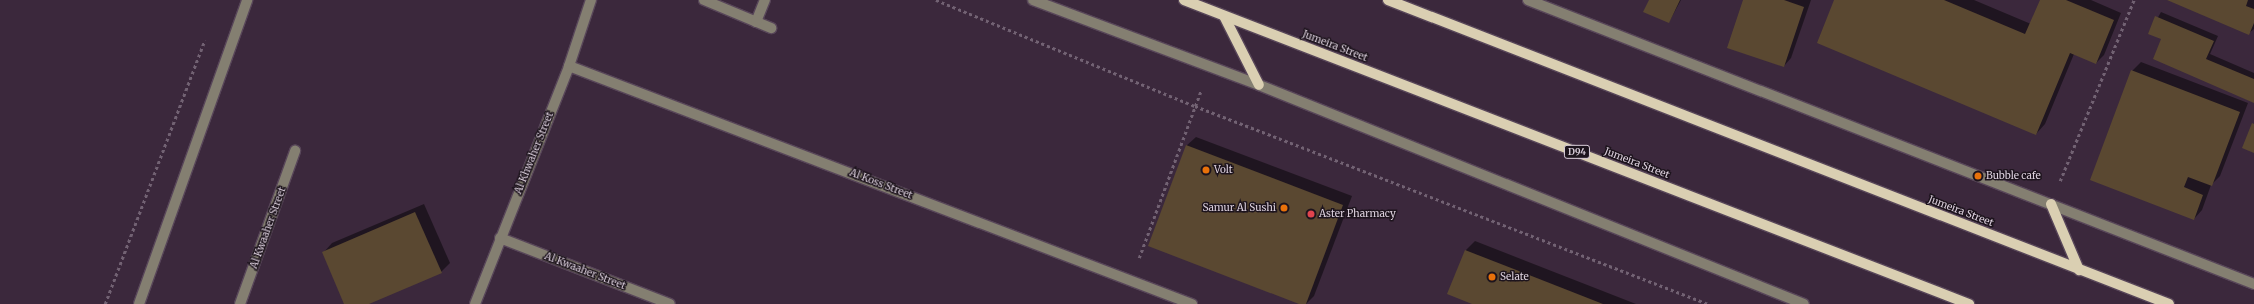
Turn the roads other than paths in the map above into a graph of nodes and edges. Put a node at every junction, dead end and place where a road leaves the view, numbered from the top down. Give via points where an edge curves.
1 (247, 0) edge
2 (591, 0) edge
3 (704, 0) edge
4 (765, 0) edge
5 (1033, 0) edge
6 (1184, 0) edge
7 (1388, 0) edge
8 (1528, 0) edge
9 (1224, 16) junction
10 (756, 22) junction
11 (771, 28) dead end
12 (569, 66) junction
13 (1259, 85) junction
14 (296, 151) dead end
15 (2051, 204) junction
16 (500, 238) junction
17 (2079, 270) junction
18 (2254, 284) edge
19 (139, 304) edge
20 (240, 304) edge
21 (475, 304) edge
22 (670, 304) edge
23 (1192, 304) edge
24 (1804, 304) edge
25 (1969, 304) edge
26 (2169, 304) edge

1 - 19 street
2 - 12 street, Al Khwaher Street
3 - 10 street
4 - 10 street
5 - 13 street
6 - 9 main road, Jumeira Street / D94
7 - 17 main road, Jumeira Street
8 - 15 street
9 - 13 main road
9 - 25 main road, Jumeira Street / D94
10 - 11 street
12 - 16 street, Al Khwaher Street
12 - 23 street, Al Koss Street
13 - 24 street
14 - 20 street, Al Kwaaher Street
15 - 17 main road
15 - 18 street
16 - 21 street, Al Khwaher Street
16 - 22 street, Al Kwaaher Street
17 - 26 main road, Jumeira Street

